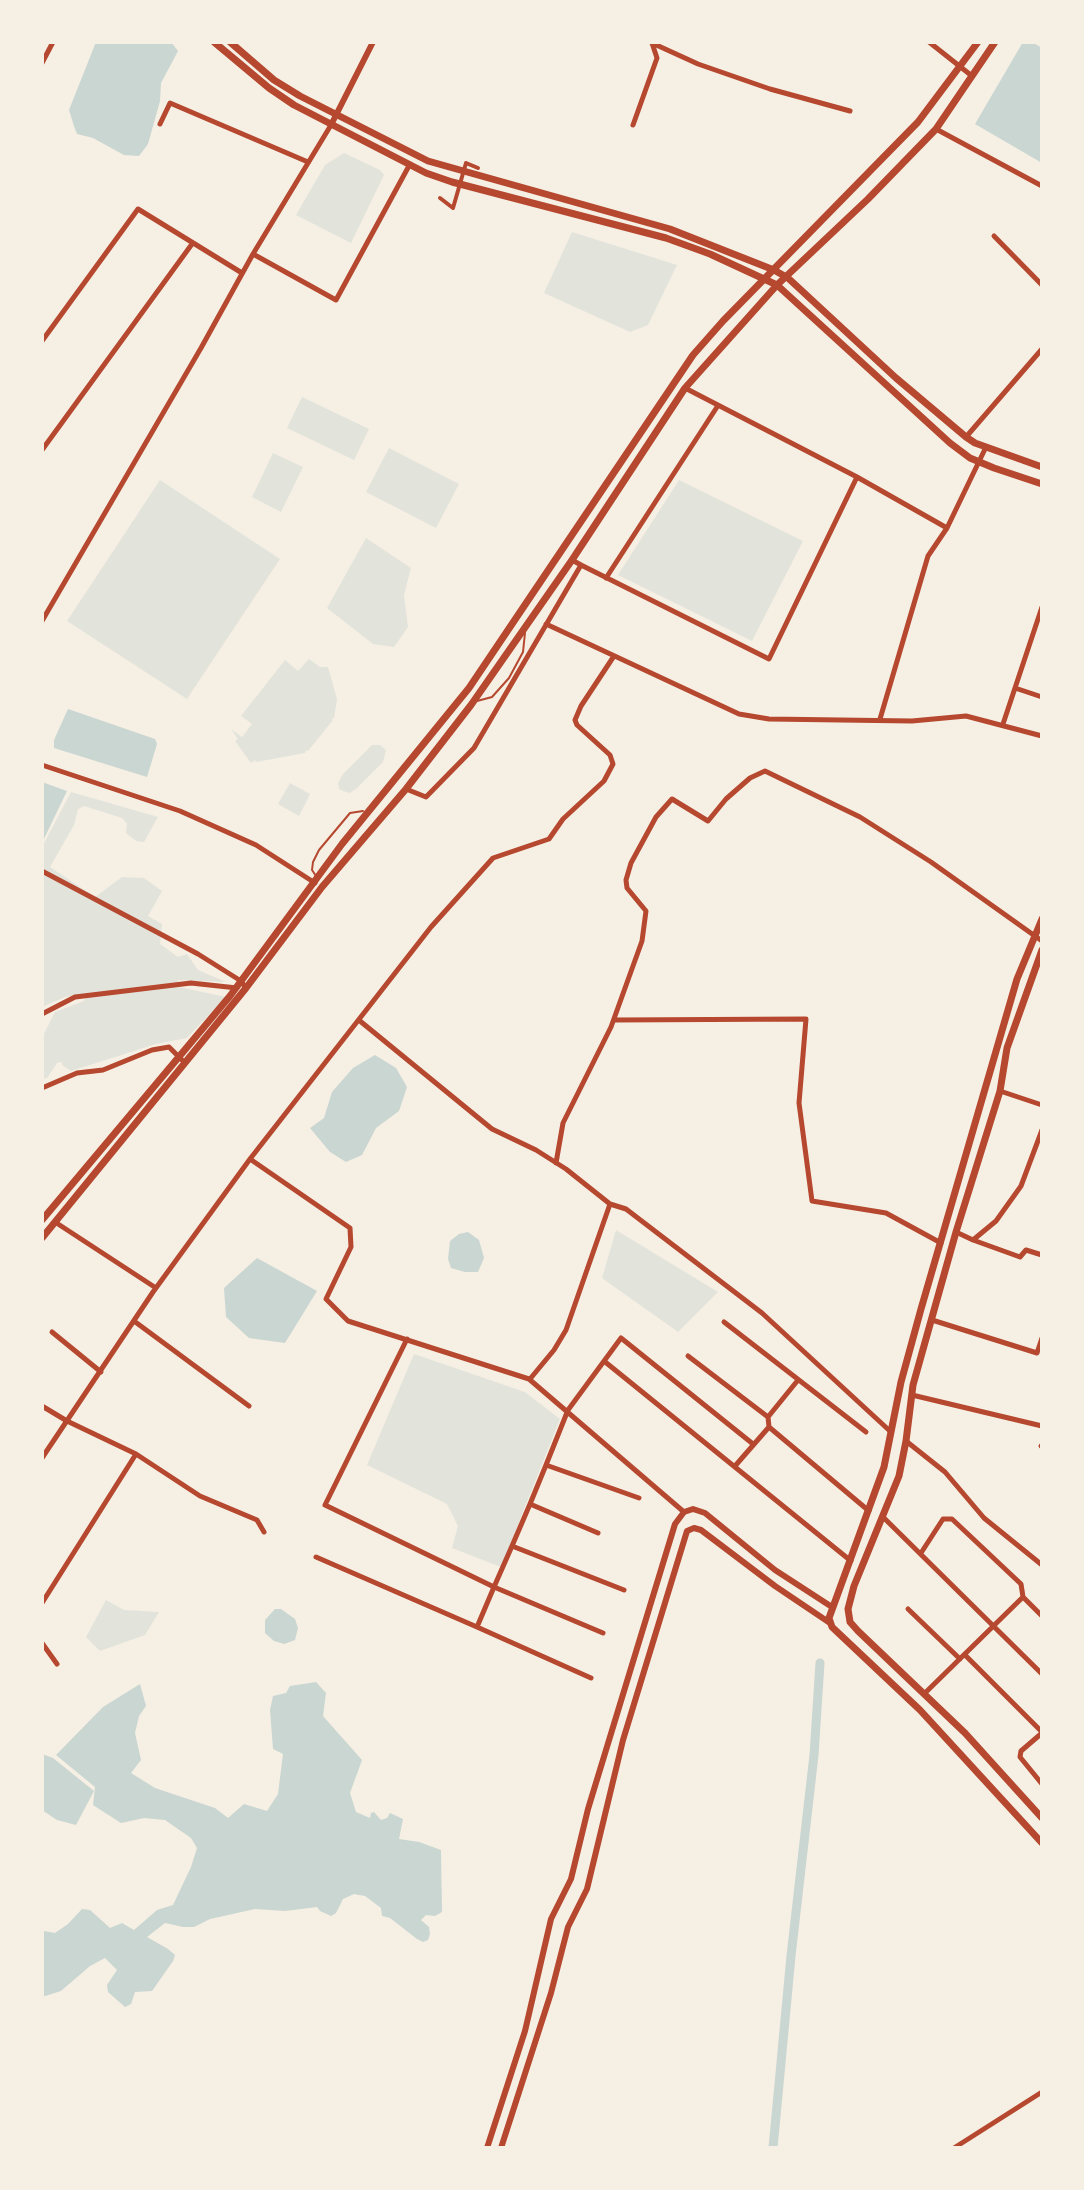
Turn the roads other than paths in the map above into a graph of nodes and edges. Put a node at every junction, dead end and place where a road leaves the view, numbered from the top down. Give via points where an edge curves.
1 (53, 42) edge
2 (214, 42) edge
3 (230, 42) edge
4 (373, 42) edge
5 (929, 42) edge
6 (978, 42) edge
7 (995, 42) edge
8 (652, 43) edge
9 (42, 63) edge
10 (961, 68) junction
11 (973, 77) junction
12 (850, 111) dead end
13 (336, 114) junction
14 (160, 124) dead end
15 (331, 125) junction
16 (633, 125) dead end
17 (936, 129) junction
18 (308, 162) junction
19 (410, 164) junction
20 (478, 168) dead end
21 (1042, 186) edge
22 (440, 198) dead end
23 (994, 236) dead end
24 (192, 244) junction
25 (253, 254) junction
26 (774, 270) junction
27 (242, 273) junction
28 (788, 278) junction
29 (764, 279) junction
30 (777, 285) junction
31 (1042, 285) edge
32 (42, 341) edge
33 (1042, 349) edge
34 (685, 388) junction
35 (717, 407) junction
36 (966, 437) junction
37 (986, 447) junction
38 (42, 450) edge
39 (979, 462) junction
40 (1042, 467) edge
41 (857, 477) junction
42 (1042, 484) edge
43 (947, 528) junction
44 (572, 560) junction
45 (581, 565) junction
46 (606, 578) junction
47 (1042, 607) edge
48 (43, 617) edge
49 (530, 621) junction
50 (546, 624) junction
51 (614, 656) junction
52 (1015, 688) junction
53 (1042, 697) edge
54 (471, 705) junction
55 (880, 719) junction
56 (1003, 724) junction
57 (1042, 736) edge
58 (42, 765) edge
59 (406, 789) junction
60 (368, 814) junction
61 (42, 871) edge
62 (318, 883) junction
63 (1042, 919) edge
64 (1033, 935) junction
65 (1042, 941) edge
66 (1042, 950) edge
67 (241, 986) junction
68 (42, 1014) edge
69 (614, 1020) junction
70 (360, 1021) junction
71 (179, 1055) junction
72 (185, 1063) junction
73 (42, 1088) edge
74 (1000, 1091) junction
75 (1042, 1105) edge
76 (1042, 1130) edge
77 (250, 1159) junction
78 (556, 1163) junction
79 (610, 1204) junction
80 (42, 1220) edge
81 (55, 1222) junction
82 (956, 1232) junction
83 (42, 1238) edge
84 (973, 1240) junction
85 (941, 1243) junction
86 (1042, 1255) edge
87 (156, 1288) junction
88 (930, 1320) junction
89 (134, 1321) junction
90 (724, 1322) dead end
91 (52, 1332) dead end
92 (1042, 1338) edge
93 (407, 1339) junction
94 (688, 1356) dead end
95 (604, 1361) junction
96 (101, 1372) junction
97 (529, 1379) junction
98 (798, 1380) junction
99 (912, 1395) junction
100 (42, 1406) edge
101 (249, 1406) dead end
102 (568, 1410) junction
103 (768, 1417) junction
104 (67, 1421) junction
105 (1042, 1426) edge
106 (769, 1427) junction
107 (866, 1432) dead end
108 (892, 1433) junction
109 (906, 1441) junction
110 (753, 1444) junction
111 (136, 1454) junction
112 (42, 1458) edge
113 (735, 1466) junction
114 (559, 1470) junction
115 (639, 1498) dead end
116 (684, 1512) junction
117 (870, 1512) junction
118 (883, 1517) junction
119 (585, 1527) junction
120 (264, 1532) dead end
121 (598, 1533) dead end
122 (921, 1553) junction
123 (316, 1557) dead end
124 (851, 1561) junction
125 (1042, 1565) edge
126 (582, 1574) junction
127 (494, 1587) junction
128 (624, 1590) dead end
129 (1023, 1597) junction
130 (42, 1603) edge
131 (832, 1607) junction
132 (908, 1609) dead end
133 (1042, 1616) edge
134 (830, 1620) junction
135 (576, 1622) junction
136 (995, 1625) junction
137 (477, 1627) junction
138 (603, 1633) dead end
139 (42, 1643) edge
140 (962, 1657) junction
141 (57, 1664) dead end
142 (1042, 1674) edge
143 (591, 1678) dead end
144 (925, 1693) junction
145 (1042, 1732) edge
146 (1042, 1784) edge
147 (1042, 1818) edge
148 (1042, 1843) edge
149 (561, 1895) junction
150 (579, 1903) junction
151 (1042, 2092) edge
152 (487, 2148) edge
153 (501, 2148) edge
154 (954, 2148) edge

1 - 9 street
2 - 15 main road via 269,88
3 - 13 main road via 274,80
4 - 13 street
5 - 10 street
6 - 10 main road
7 - 11 main road
8 - 12 street via 770,89
8 - 16 street via 657,58
10 - 11 street
10 - 26 main road via 918,122
11 - 17 main road
13 - 15 street
13 - 26 main road via 428,161 670,229
14 - 18 street via 170,103
15 - 18 street
15 - 19 main road
17 - 21 street
17 - 28 main road
18 - 25 street
19 - 25 street via 336,300
19 - 29 main road via 452,182 666,238
20 - 22 street via 466,163 453,208
23 - 31 street
24 - 27 street
24 - 32 street via 138,209
24 - 38 street
25 - 27 street
26 - 28 main road
26 - 29 main road
27 - 48 street
28 - 30 main road
28 - 36 main road
29 - 30 main road
29 - 60 main road via 680,373 469,688
30 - 34 main road
30 - 39 main road via 950,443
33 - 36 street
34 - 35 street
34 - 44 main road
35 - 41 street
35 - 46 street
36 - 37 main road
37 - 39 street
37 - 40 main road
39 - 42 main road
39 - 43 street
41 - 43 street
41 - 46 street via 769,659
43 - 55 street via 928,556
44 - 45 street
44 - 49 main road
45 - 46 street
45 - 50 street
47 - 52 street
49 - 54 main road
49 - 54 lane via 509,678 492,697
50 - 51 street
50 - 59 street via 474,748 426,797
51 - 55 street via 739,714
51 - 70 street via 575,720 610,755 613,764 604,781 549,839 493,858 431,927
52 - 53 street
52 - 56 street
54 - 59 main road
55 - 56 street via 966,716
56 - 57 street
58 - 62 street via 180,811 256,845
59 - 62 main road
60 - 62 main road
60 - 62 lane via 350,813 329,837 313,862
61 - 67 street via 198,954
62 - 67 main road
63 - 64 main road
64 - 65 street
64 - 69 street via 931,862 836,804 765,771 726,799 708,821 667,801 626,880 647,919
64 - 85 main road
66 - 74 main road via 1007,1048
67 - 68 street via 191,983 75,997
67 - 71 main road
67 - 72 main road
69 - 78 street via 563,1123
69 - 85 street via 806,1019 799,1103 812,1201 886,1213
70 - 77 street
70 - 78 street via 492,1129
71 - 72 street
71 - 73 street via 169,1047 152,1050
71 - 80 main road
72 - 81 main road
74 - 75 street
74 - 82 main road
76 - 84 street via 1021,1186 996,1221
77 - 87 street
77 - 93 street via 350,1228 351,1247 326,1299 348,1321
78 - 79 street
79 - 97 street via 566,1330
79 - 108 street via 626,1209 762,1313
81 - 83 main road
81 - 87 street
82 - 84 street
82 - 88 main road
84 - 86 street via 1020,1257 1026,1250
85 - 108 main road via 901,1382
87 - 89 street
88 - 92 street via 1037,1353
88 - 99 main road
89 - 96 street
89 - 101 street
90 - 98 street
91 - 96 street
93 - 97 street
93 - 127 street via 325,1505
94 - 103 street
95 - 102 street
95 - 110 street via 621,1338
95 - 113 street
96 - 104 street
97 - 102 street
98 - 103 street
98 - 107 street
99 - 105 street
99 - 109 main road
100 - 104 street
102 - 114 street via 546,1465
102 - 116 street
103 - 106 street
104 - 111 street
104 - 112 street
106 - 110 street
106 - 117 street
108 - 117 main road
109 - 118 main road
109 - 125 street via 945,1472 984,1518
110 - 113 street
111 - 120 street via 200,1496 257,1520
111 - 130 street
113 - 124 street
114 - 115 street
114 - 119 street via 546,1465 530,1504
116 - 131 street via 705,1513 775,1570
116 - 149 street via 675,1524 571,1879
117 - 124 main road
118 - 122 street
118 - 144 main road via 854,1586 850,1622
119 - 121 street
119 - 126 street via 530,1504 512,1546
122 - 129 street via 943,1519 952,1519 1021,1584
122 - 136 street
123 - 137 street
124 - 131 main road
126 - 127 street via 512,1546
126 - 128 street
127 - 135 street
129 - 133 street
129 - 136 street
131 - 134 main road
132 - 140 street
134 - 148 main road
134 - 150 street via 787,1595 701,1530 687,1531
135 - 137 street via 494,1587
135 - 138 street
136 - 140 street
136 - 142 street
137 - 143 street
139 - 141 street
140 - 144 street
140 - 145 street
144 - 147 main road
145 - 146 street via 1020,1754
149 - 150 street
149 - 152 street
150 - 153 street
151 - 154 street

